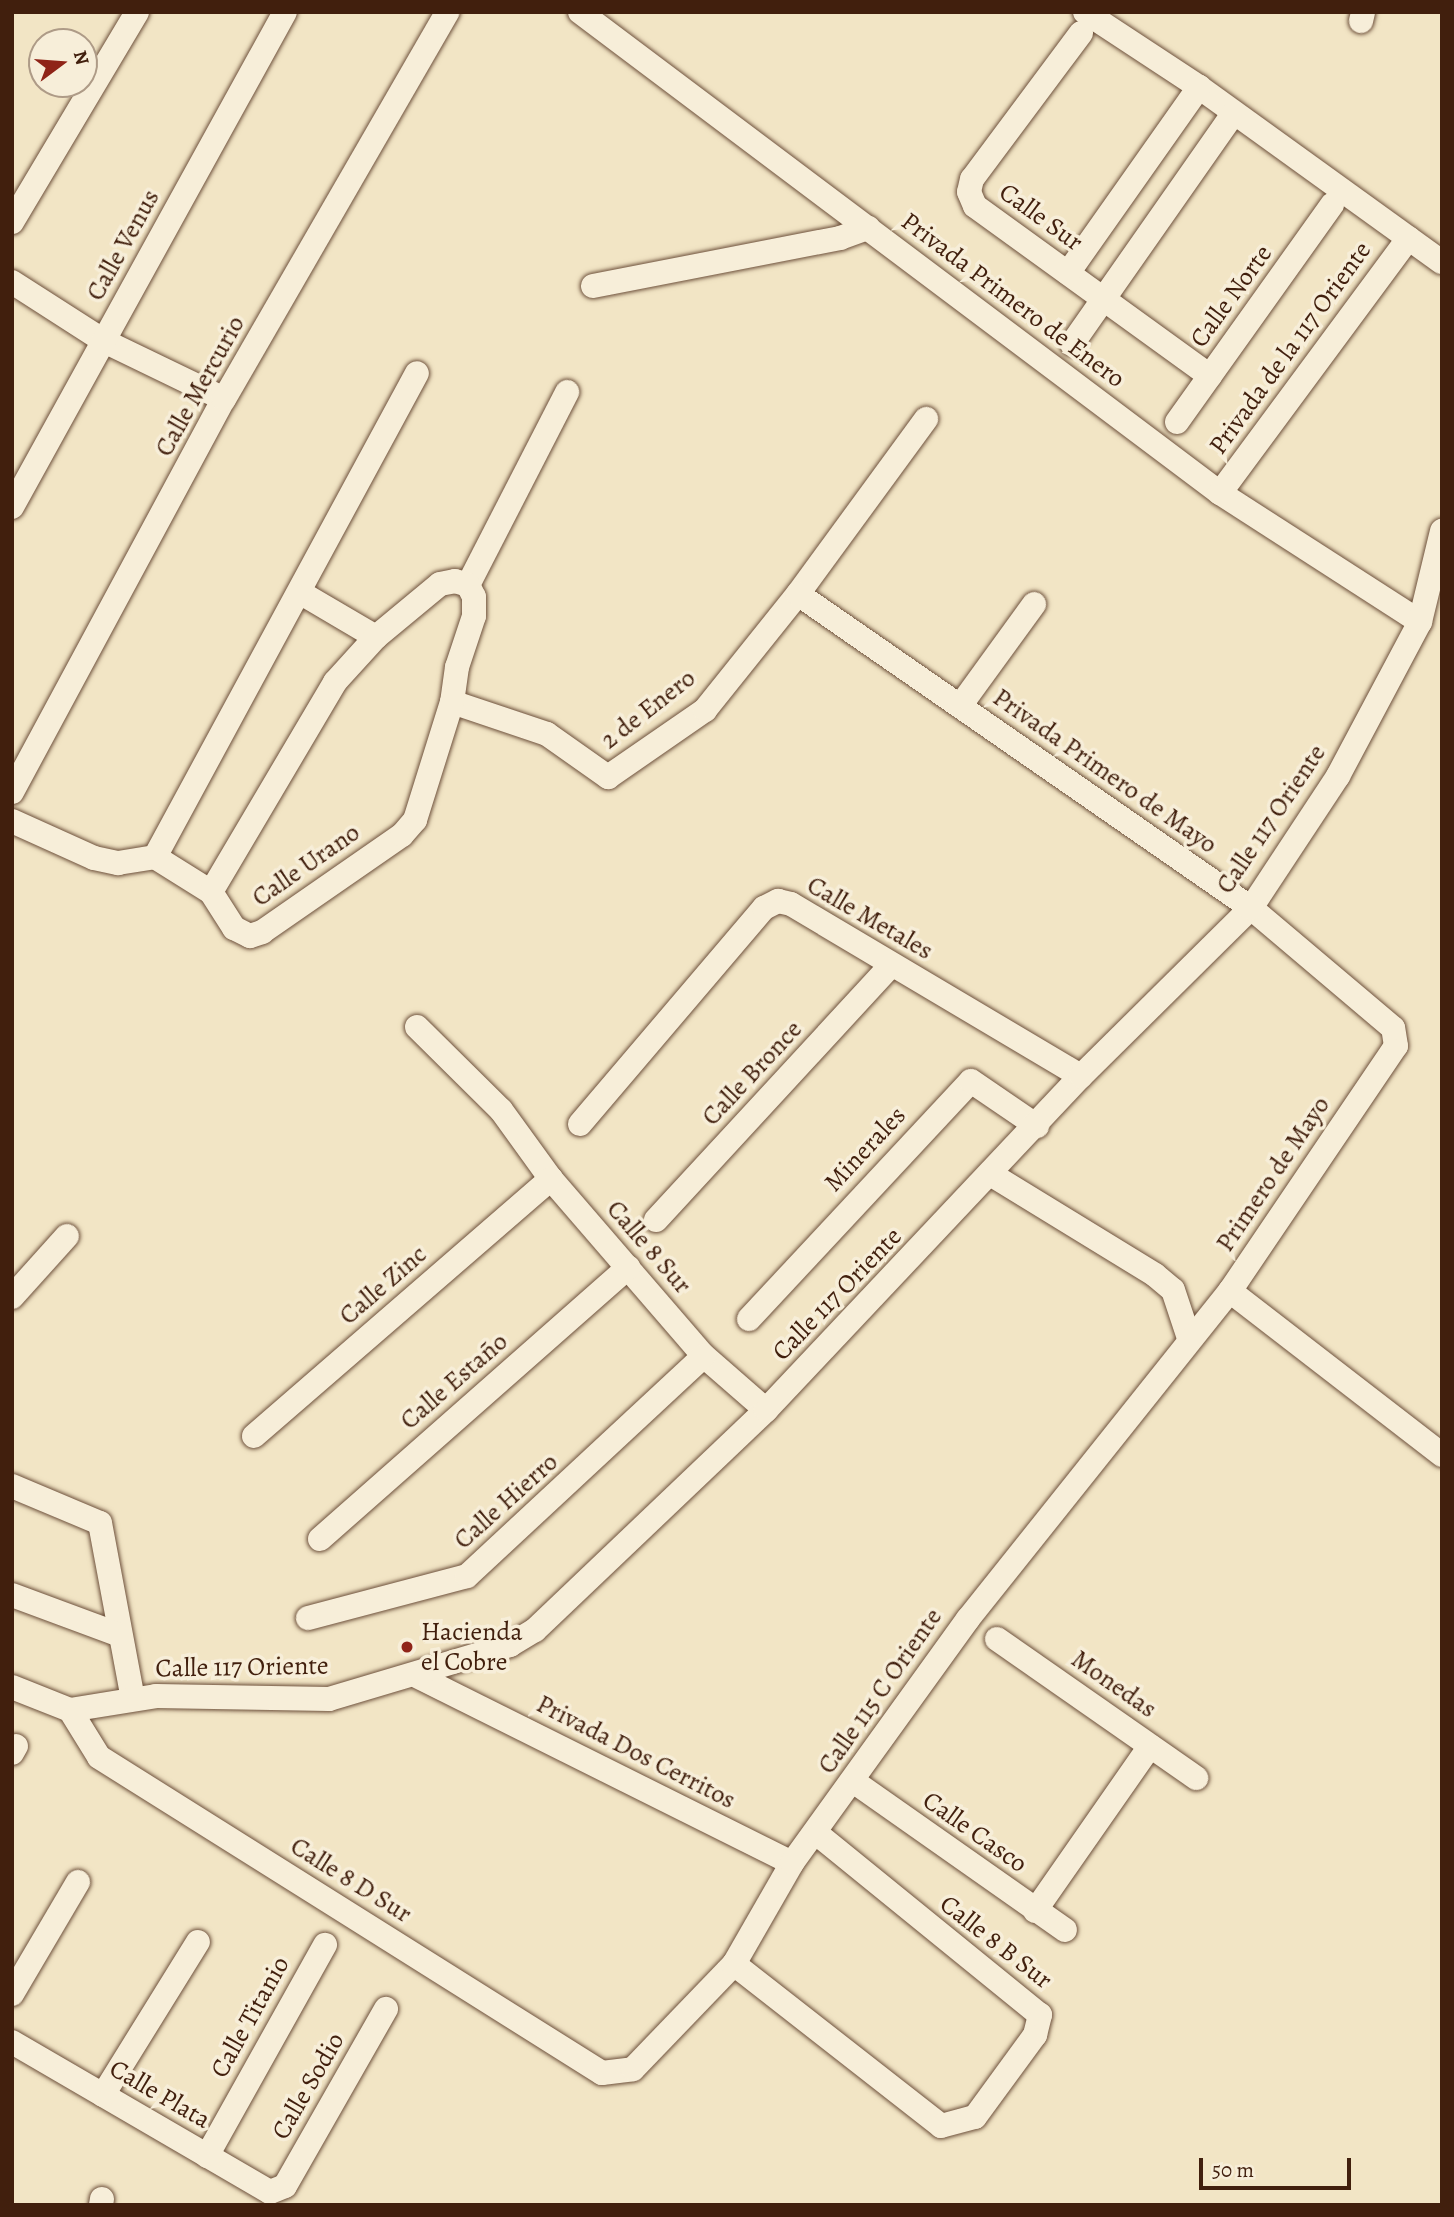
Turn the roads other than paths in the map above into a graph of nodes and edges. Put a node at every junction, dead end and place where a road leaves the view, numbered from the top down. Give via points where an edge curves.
1 (137, 12) edge
2 (285, 12) edge
3 (447, 12) edge
4 (580, 12) edge
5 (1083, 22) edge
6 (1199, 87) junction
7 (1234, 113) junction
8 (1332, 205) dead end
9 (12, 222) edge
10 (868, 228) junction
11 (1409, 238) junction
12 (1442, 262) edge
13 (1068, 273) junction
14 (12, 282) edge
15 (593, 285) dead end
16 (1103, 299) junction
17 (104, 341) junction
18 (1072, 344) dead end
19 (417, 373) dead end
20 (1210, 376) junction
21 (567, 392) dead end
22 (224, 399) junction
23 (926, 419) dead end
24 (1177, 422) dead end
25 (1220, 493) junction
26 (12, 507) edge
27 (1442, 531) edge
28 (468, 585) junction
29 (301, 593) junction
30 (798, 594) junction
31 (1034, 604) dead end
32 (1420, 622) junction
33 (376, 637) junction
34 (452, 702) junction
35 (960, 706) junction
36 (12, 792) edge
37 (12, 821) edge
38 (155, 857) junction
39 (211, 892) junction
40 (1251, 908) junction
41 (891, 965) junction
42 (418, 1027) dead end
43 (1398, 1038) joint
44 (1081, 1076) junction
45 (580, 1124) dead end
46 (1037, 1126) junction
47 (992, 1175) junction
48 (551, 1179) junction
49 (656, 1220) dead end
50 (67, 1236) dead end
51 (628, 1267) junction
52 (1230, 1291) junction
53 (12, 1297) edge
54 (749, 1319) dead end
55 (1189, 1338) junction
56 (704, 1356) junction
57 (766, 1410) junction
58 (254, 1436) dead end
59 (1442, 1455) edge
60 (12, 1486) edge
61 (320, 1539) dead end
62 (12, 1595) edge
63 (308, 1618) dead end
64 (120, 1635) junction
65 (997, 1639) dead end
66 (415, 1675) junction
67 (12, 1687) edge
68 (133, 1699) junction
69 (70, 1710) junction
70 (1150, 1746) junction
71 (1196, 1778) dead end
72 (853, 1781) junction
73 (817, 1834) junction
74 (792, 1863) junction
75 (78, 1882) dead end
76 (1035, 1910) junction
77 (1065, 1930) dead end
78 (198, 1942) dead end
79 (325, 1945) dead end
80 (734, 1964) junction
81 (12, 1994) edge
82 (386, 2009) dead end
83 (12, 2042) edge
84 (620, 2074) joint
85 (103, 2095) junction
86 (207, 2155) junction
87 (280, 2191) joint

1 - 9 street
2 - 17 street, Calle Venus
3 - 22 street, Calle Mercurio
4 - 10 street, Privada Primero de Enero
5 - 6 street
5 - 13 street, Calle Sur via 972,179 969,192 975,206
6 - 7 street
6 - 13 street
7 - 11 street
7 - 16 street
8 - 20 street, Calle Norte
10 - 15 street via 840,238
10 - 25 street, Privada Primero de Enero
11 - 12 street
11 - 25 street, Privada de la 117 Oriente
13 - 16 street, Calle Sur
14 - 17 street
16 - 18 street
16 - 20 street, Calle Sur
17 - 22 street
17 - 26 street, Calle Venus
19 - 29 street
20 - 24 street, Calle Norte
21 - 28 street
22 - 36 street, Calle Mercurio
23 - 30 street
25 - 32 street, Privada Primero de Enero
27 - 32 street, Calle 117 Oriente
28 - 33 street via 455,581 440,584
28 - 34 street via 474,597 474,616 457,667
29 - 33 street
29 - 38 street
30 - 34 street, 2 de Enero via 705,710 608,777 547,734
30 - 35 street, Privada Primero de Mayo
31 - 35 street
32 - 40 street, Calle 117 Oriente via 1338,776
33 - 39 street via 335,682
34 - 39 street, Calle Urano via 423,799 415,820 402,835 250,936 234,928
35 - 40 street, Privada Primero de Mayo
37 - 38 street via 94,858 118,863
38 - 39 street, Calle Urano
40 - 43 street, Privada Primero de Mayo via 1393,1028
40 - 44 street, Calle 117 Oriente
41 - 44 street, Calle Metales
41 - 45 street, Calle Metales via 791,904 778,901 764,908
41 - 49 street, Calle Bronce
42 - 48 street, Calle 8 Sur via 501,1110
43 - 52 street, Primero de Mayo
44 - 46 street, Calle 117 Oriente
46 - 47 street, Calle 117 Oriente
46 - 54 street, Minerales via 971,1081
47 - 55 street via 1155,1275 1173,1290
47 - 57 street, Calle 117 Oriente
48 - 51 street, Calle 8 Sur
48 - 58 street, Calle Zinc
50 - 53 street
51 - 56 street, Calle 8 Sur
51 - 61 street, Calle Estaño
52 - 55 street, Primero de Mayo
52 - 59 street
55 - 72 street, Calle 115 C Oriente via 968,1619
56 - 57 street, Calle 8 Sur
56 - 63 street, Calle Hierro via 467,1576
57 - 66 street, Calle 117 Oriente via 535,1630 510,1645
60 - 64 street via 100,1523
62 - 64 street
64 - 68 street
65 - 70 street, Monedas
66 - 68 street, Calle 117 Oriente via 329,1699
66 - 74 street, Privada Dos Cerritos
67 - 69 street
68 - 69 street, Calle 117 Oriente
69 - 84 street, Calle 8 D Sur via 99,1757 602,2073
70 - 71 street, Monedas
70 - 76 street
72 - 73 street, Calle 115 C Oriente
72 - 76 street, Calle Casco
73 - 74 street, Calle 115 C Oriente
73 - 80 street, Calle 8 B Sur via 1040,2015 1035,2035 975,2118 941,2126
74 - 80 street, Calle 115 C Oriente
75 - 81 street
76 - 77 street, Calle Casco
78 - 85 street
79 - 86 street, Calle Titanio
80 - 84 street, Calle 115 C Oriente via 633,2069
82 - 87 street, Calle Sodio
83 - 85 street, Calle Plata
85 - 86 street, Calle Plata
86 - 87 street, Calle Plata via 270,2192

